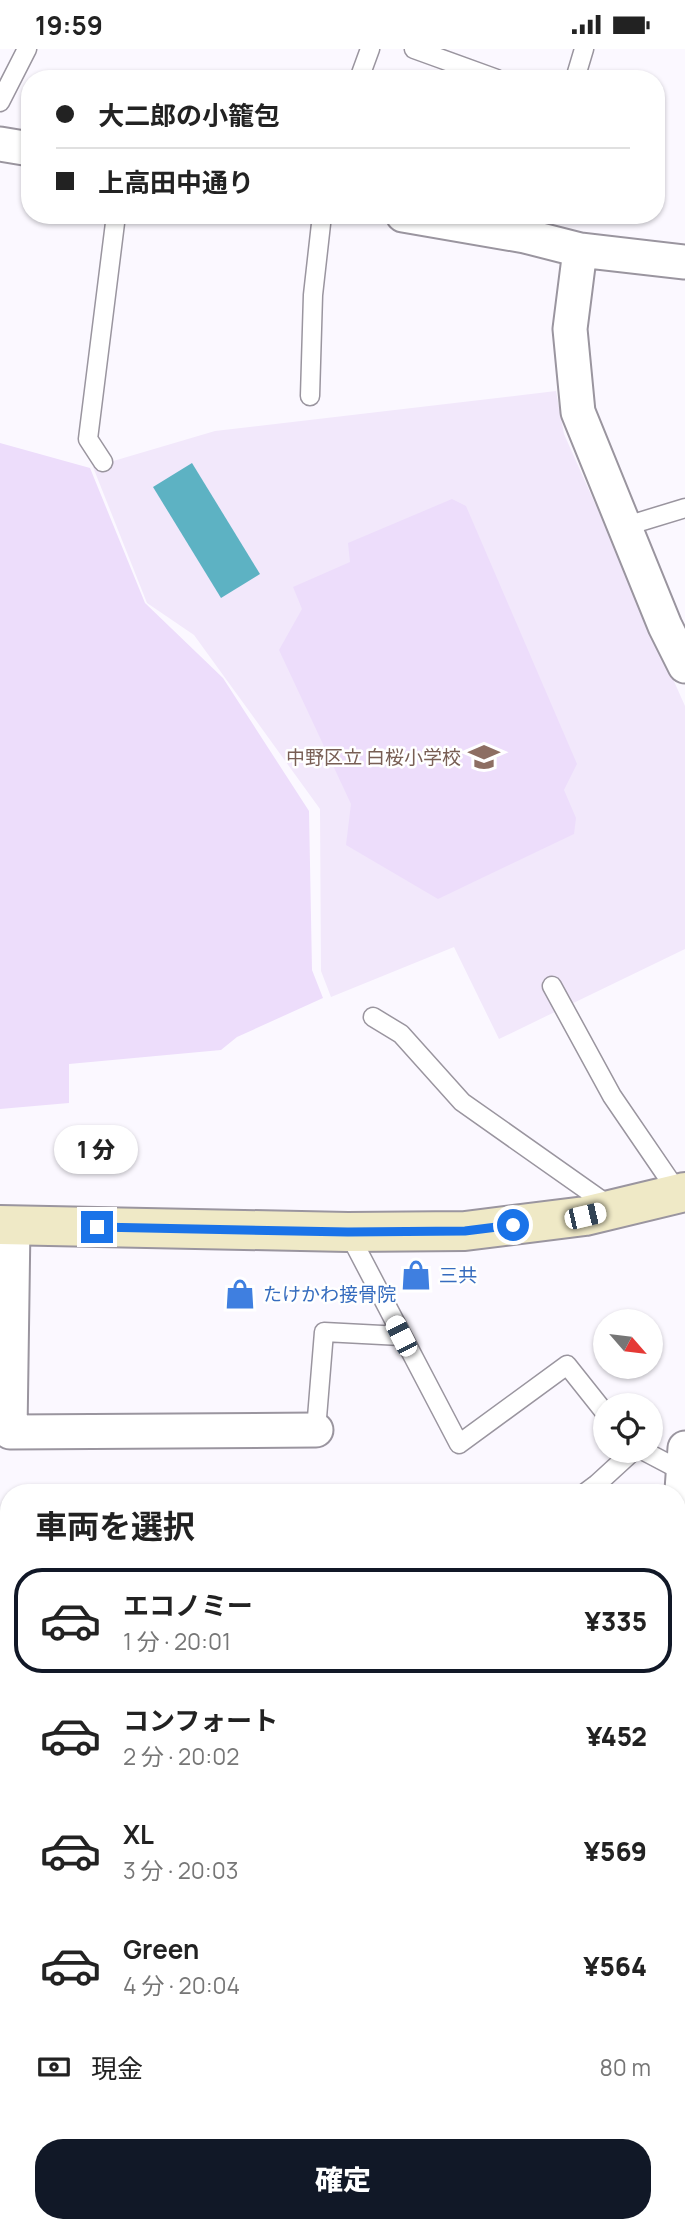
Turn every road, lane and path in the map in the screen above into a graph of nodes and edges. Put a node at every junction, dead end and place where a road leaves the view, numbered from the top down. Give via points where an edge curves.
1 (27, 49) edge
2 (370, 49) edge
3 (415, 49) edge
4 (584, 49) edge
5 (362, 70) edge
6 (472, 70) edge
7 (578, 70) edge
8 (0, 102) edge
9 (0, 144) edge
10 (21, 148) edge
11 (115, 224) edge
12 (321, 224) edge
13 (505, 224) edge
14 (528, 226) edge
15 (580, 250) junction
16 (685, 263) edge
17 (310, 396) dead end
18 (103, 462) dead end
19 (685, 508) edge
20 (623, 527) junction
21 (675, 621) edge
22 (685, 666) edge
23 (552, 986) dead end
24 (373, 1017) dead end
25 (682, 1193) edge
26 (614, 1209) junction
27 (7, 1225) edge
28 (348, 1232) junction
29 (401, 1336) junction
30 (593, 1398) edge
31 (316, 1430) joint
32 (663, 1455) edge
33 (684, 1459) edge
34 (620, 1463) edge
35 (597, 1484) edge
36 (682, 1484) edge

1 - 8 lane
2 - 5 lane
3 - 6 lane
4 - 7 lane
9 - 10 street
11 - 18 lane via 88,439
12 - 17 lane
13 - 14 street
14 - 15 street
15 - 16 street
15 - 20 street via 570,329 578,412
19 - 20 lane
20 - 21 street
21 - 22 street
23 - 25 lane via 612,1096
24 - 26 lane via 401,1034 462,1103
25 - 26 street
26 - 28 street via 465,1231
27 - 28 street
27 - 31 street via 10,1432
28 - 29 lane
29 - 30 lane via 459,1444 567,1366
29 - 31 lane via 324,1332
32 - 33 lane
33 - 36 street
34 - 35 lane

